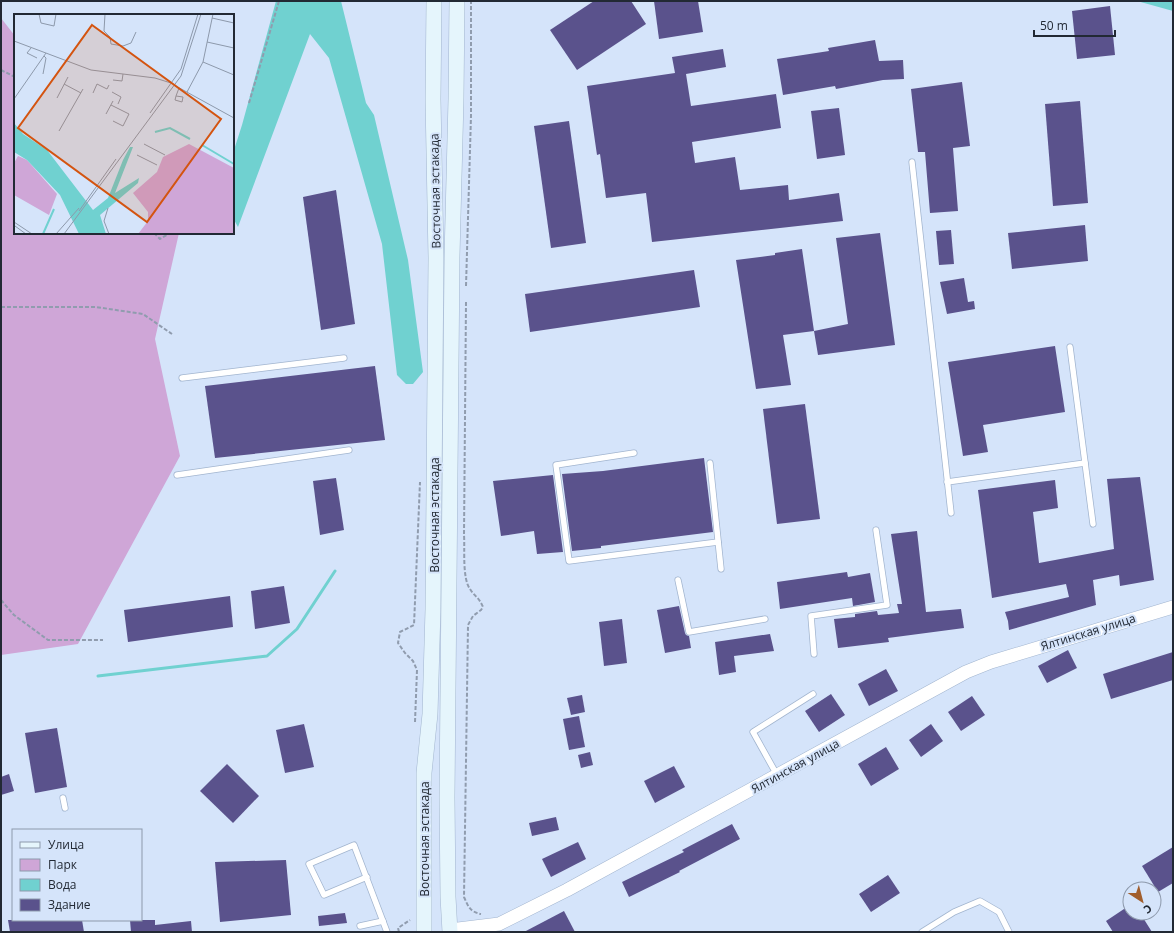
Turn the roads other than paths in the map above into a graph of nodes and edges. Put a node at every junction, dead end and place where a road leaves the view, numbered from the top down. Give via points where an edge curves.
1 (434, 1) edge
2 (457, 1) edge
3 (912, 162) dead end
4 (1070, 347) dead end
5 (344, 358) dead end
6 (182, 378) dead end
7 (350, 450) dead end
8 (634, 453) dead end
9 (710, 463) dead end
10 (1085, 463) junction
11 (177, 475) dead end
12 (947, 482) junction
13 (951, 513) dead end
14 (1093, 524) dead end
15 (876, 530) dead end
16 (718, 542) junction
17 (721, 569) dead end
18 (678, 580) dead end
19 (1173, 607) edge
20 (765, 619) dead end
21 (814, 654) dead end
22 (814, 694) dead end
23 (777, 776) junction
24 (63, 798) dead end
25 (65, 808) dead end
26 (367, 877) junction
27 (383, 921) junction
28 (360, 926) dead end
29 (450, 931) edge
30 (387, 932) edge
31 (424, 932) edge
32 (922, 932) edge
33 (1009, 932) edge

1 - 31 main road, Восточная эстакада via 436,258 433,602 430,714 424,773
2 - 29 main road, Восточная эстакада via 447,798
3 - 12 lane
4 - 10 lane
5 - 6 lane
7 - 11 lane
8 - 16 lane via 556,465 569,561
9 - 16 lane
10 - 12 lane
10 - 14 lane
12 - 13 lane
15 - 21 lane via 888,605 811,616
16 - 17 lane
18 - 20 lane via 689,632
19 - 23 street, Ялтинская улица via 972,670
22 - 23 lane via 753,732
23 - 29 street, Ялтинская улица via 499,924
24 - 25 lane
26 - 26 lane via 354,846 309,864 324,895
26 - 27 lane
27 - 28 lane
27 - 30 lane
29 - 31 main road, Ялтинская улица
32 - 33 lane via 954,912 980,901 999,912

